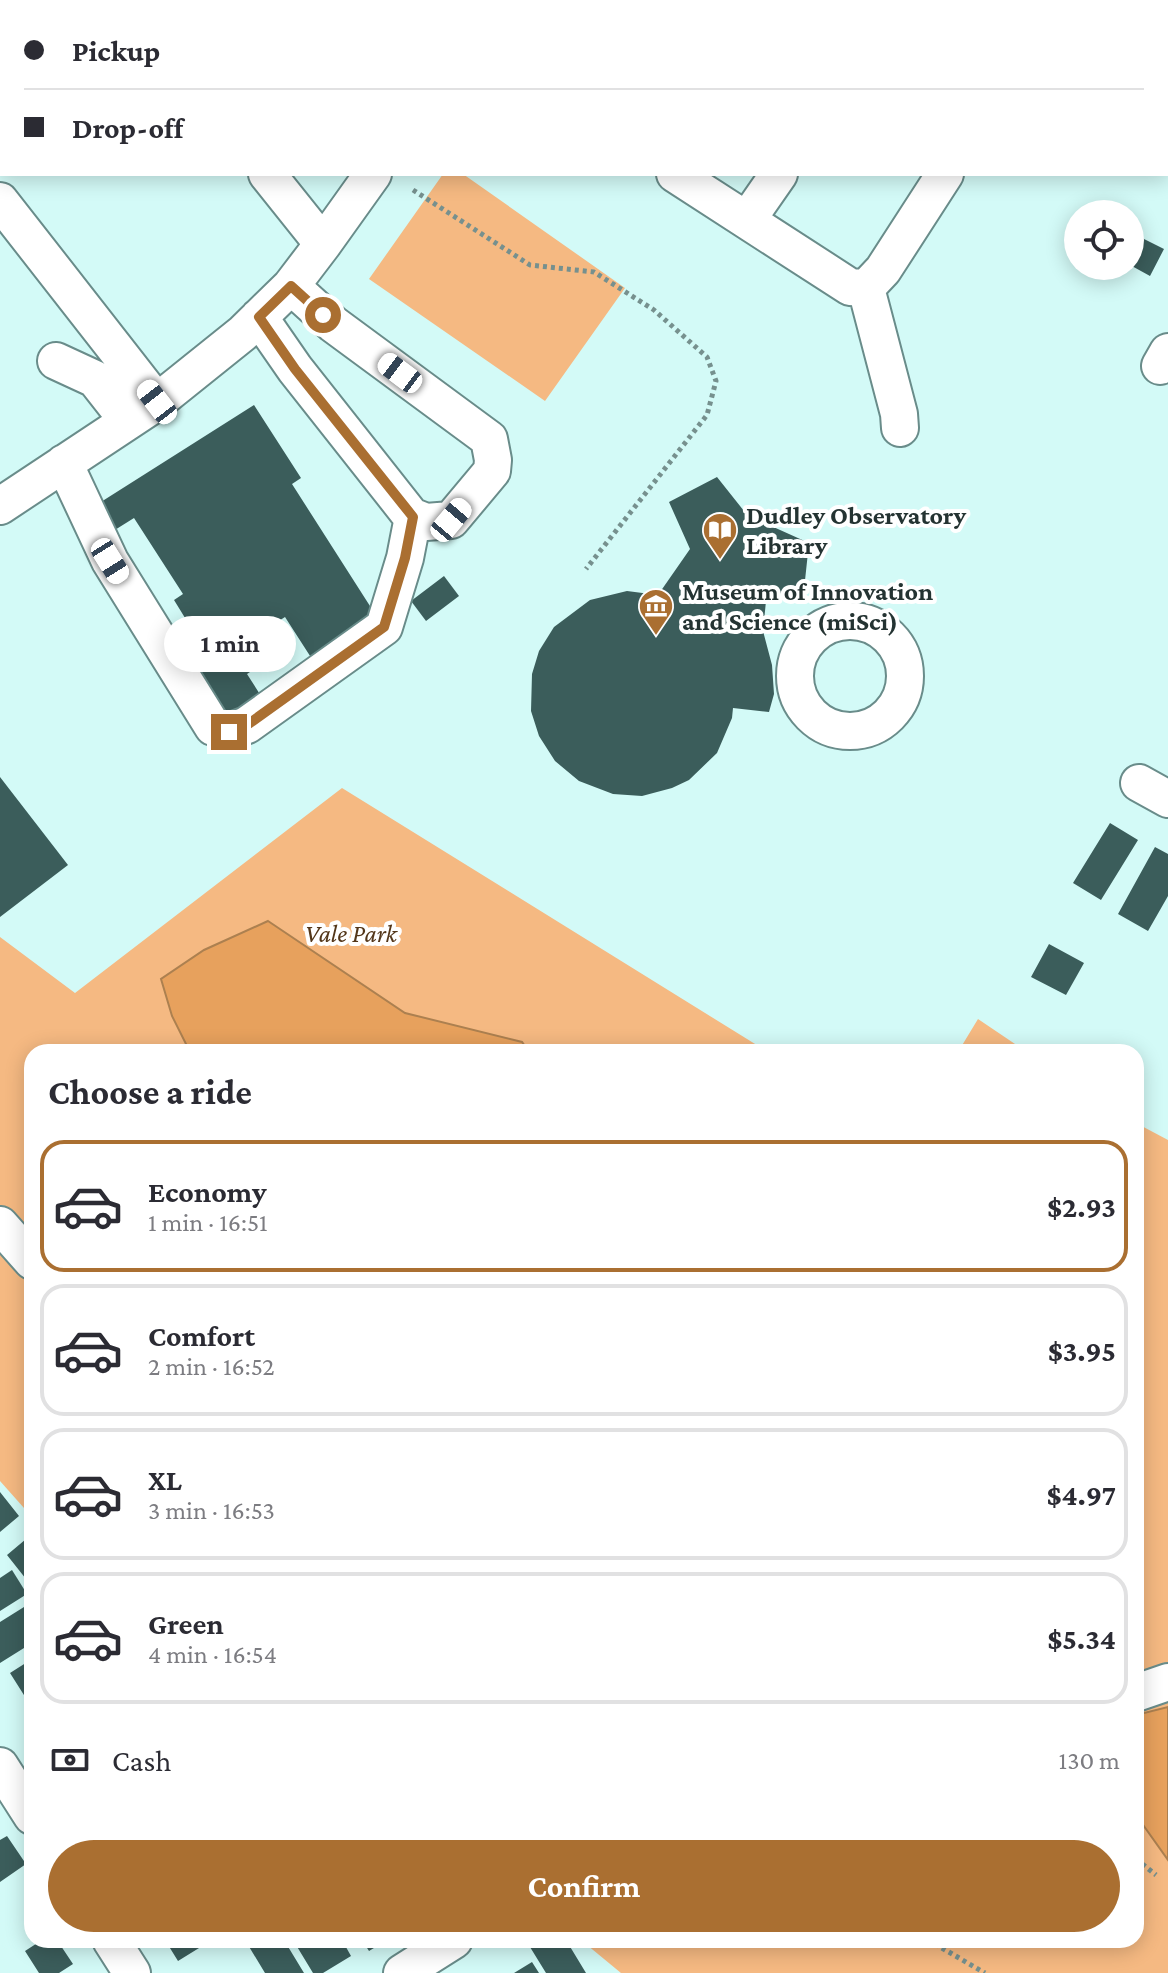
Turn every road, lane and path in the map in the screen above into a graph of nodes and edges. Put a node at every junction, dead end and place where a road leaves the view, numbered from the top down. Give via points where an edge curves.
1 (269, 176) edge
2 (372, 176) edge
3 (678, 176) edge
4 (778, 176) edge
5 (944, 176) edge
6 (413, 190) dead end
7 (0, 201) edge
8 (747, 220) junction
9 (323, 244) junction
10 (291, 286) junction
11 (866, 288) junction
12 (259, 317) junction
13 (56, 361) dead end
14 (142, 412) junction
15 (900, 428) dead end
16 (64, 463) junction
17 (0, 506) edge
18 (413, 517) junction
19 (586, 569) dead end
20 (0, 1225) edge
21 (24, 1252) edge
22 (1168, 1682) edge
23 (1144, 1690) edge
24 (0, 1766) edge
25 (24, 1804) edge
26 (1144, 1865) edge
27 (1156, 1875) dead end
28 (116, 1948) edge
29 (441, 1948) edge
30 (942, 1948) edge
31 (132, 1973) edge
32 (402, 1973) edge
33 (985, 1973) edge

1 - 9 street
2 - 9 street
3 - 8 street
4 - 8 street
5 - 11 street
6 - 19 path via 530,265 594,272 654,310 707,357 716,381 707,415
7 - 14 street
8 - 11 street via 850,287
9 - 10 street
10 - 12 street
10 - 18 street via 333,324 489,439 492,471 451,520
11 - 15 street
12 - 14 street
12 - 18 street
13 - 14 street via 95,379
14 - 16 street
16 - 17 street
16 - 18 street via 110,561 213,727 229,732 247,725 384,627
20 - 21 street
22 - 23 street
24 - 25 street
26 - 27 path
28 - 31 street
29 - 32 street
30 - 33 path

